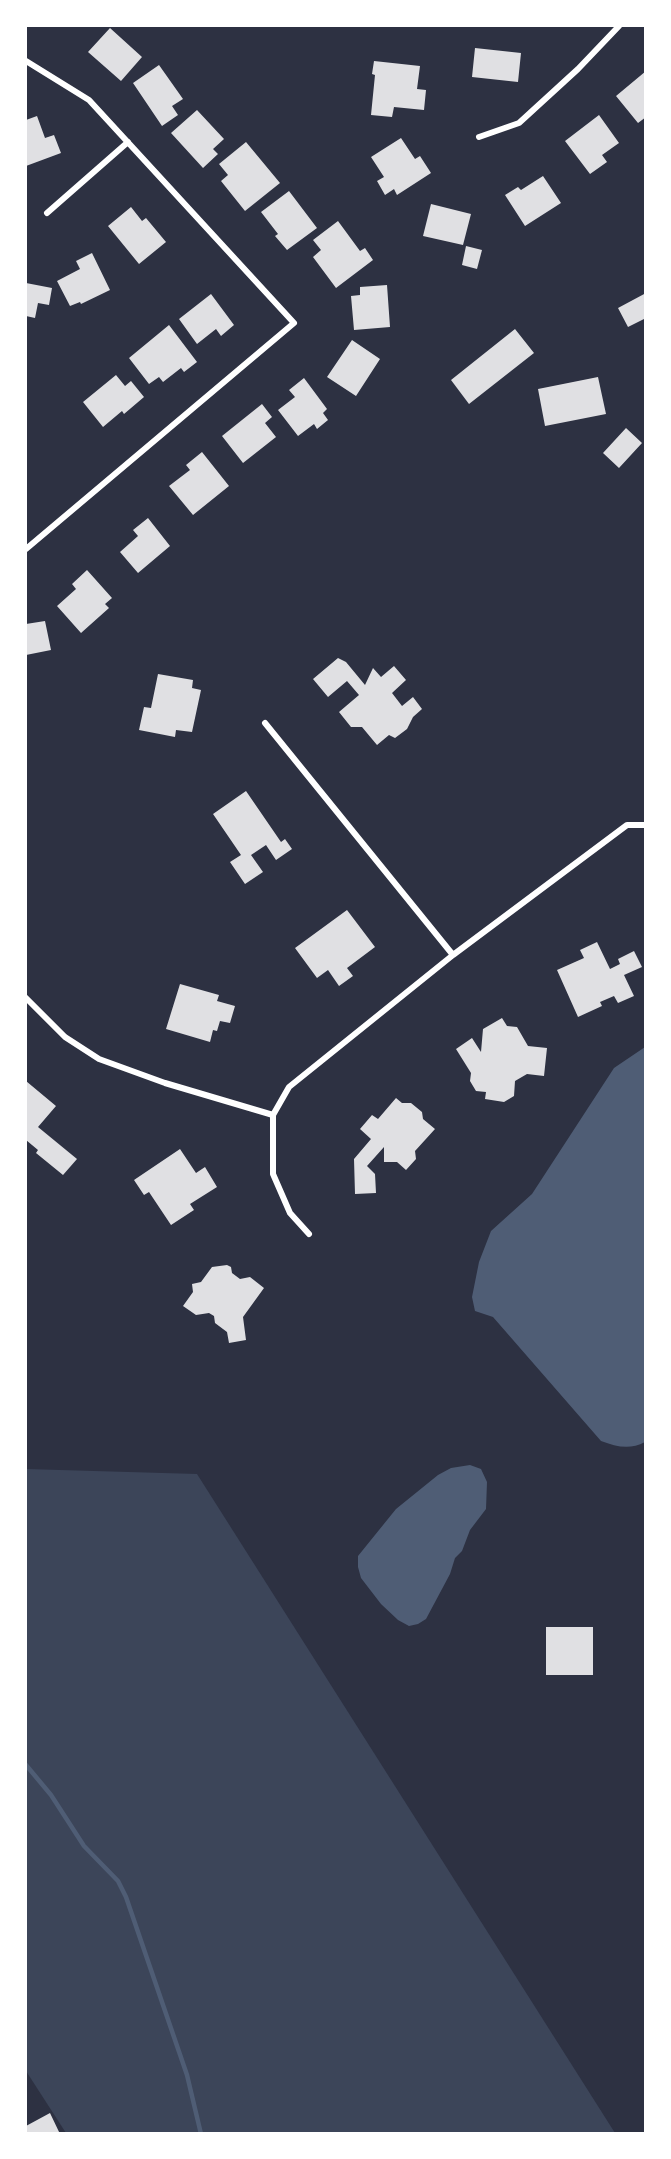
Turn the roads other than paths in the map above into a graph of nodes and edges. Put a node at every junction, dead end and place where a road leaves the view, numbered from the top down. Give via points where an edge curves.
1 (619, 26) edge
2 (26, 61) edge
3 (478, 137) dead end
4 (128, 142) junction
5 (47, 213) dead end
6 (26, 549) edge
7 (266, 723) dead end
8 (645, 825) edge
9 (453, 955) junction
10 (26, 998) edge
11 (273, 1115) junction
12 (309, 1234) dead end

1 - 3 street via 519,123
2 - 4 street via 90,100
4 - 5 street
4 - 6 street via 294,323
7 - 9 street
8 - 9 street via 627,825
9 - 11 street via 289,1088
10 - 11 street via 65,1037 99,1059
11 - 12 street via 273,1174 290,1213

